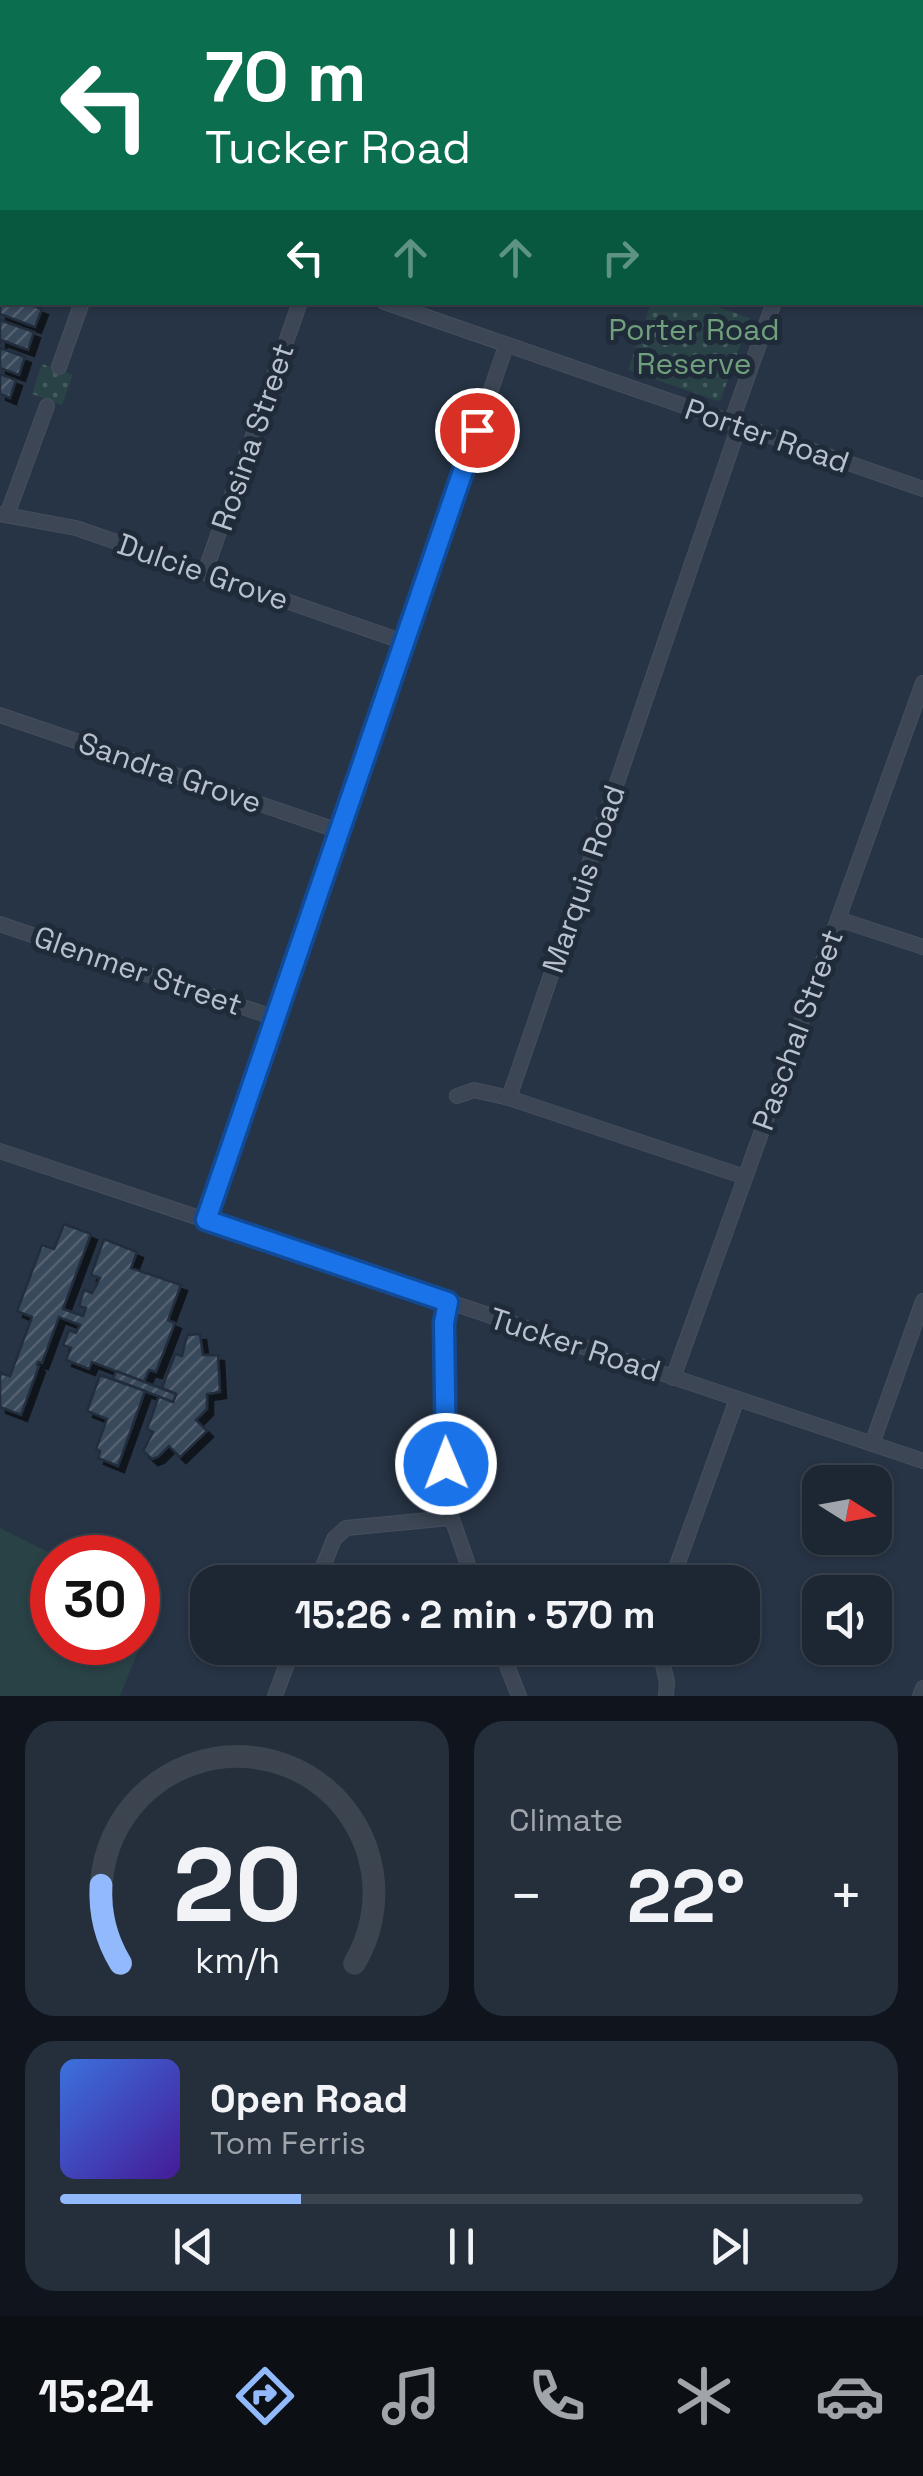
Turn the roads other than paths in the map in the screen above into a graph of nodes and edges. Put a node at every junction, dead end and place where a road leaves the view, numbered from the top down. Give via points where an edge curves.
1 (81, 305) edge
2 (299, 305) edge
3 (392, 305) edge
4 (773, 305) edge
5 (506, 346) junction
6 (59, 366) dead end
7 (47, 406) dead end
8 (735, 425) junction
9 (923, 490) edge
10 (3, 514) edge
11 (205, 572) junction
12 (404, 642) junction
13 (923, 683) edge
14 (0, 715) edge
15 (339, 832) junction
16 (838, 919) junction
17 (0, 924) edge
18 (923, 947) edge
19 (275, 1018) junction
20 (458, 1096) dead end
21 (510, 1098) junction
22 (0, 1151) edge
23 (745, 1177) junction
24 (206, 1220) junction
25 (448, 1302) junction
26 (923, 1302) edge
27 (672, 1378) junction
28 (737, 1399) junction
29 (872, 1444) junction
30 (923, 1461) edge
31 (450, 1518) junction
32 (324, 1565) edge
33 (468, 1565) edge
34 (677, 1565) edge
35 (286, 1665) edge
36 (507, 1665) edge
37 (663, 1665) edge
38 (923, 1688) edge
39 (274, 1696) edge
40 (519, 1696) edge
41 (666, 1696) edge
42 (920, 1696) edge

1 - 6 street
2 - 11 street, Rosina Street
3 - 5 street, Porter Road
4 - 8 street, Marquis Road
5 - 8 street, Porter Road
5 - 12 street
7 - 10 street
8 - 9 street, Porter Road
8 - 21 street, Marquis Road
10 - 11 street, Dulcie Grove via 67,525
11 - 12 street, Dulcie Grove
12 - 15 street
13 - 16 street, Paschal Street
14 - 15 street, Sandra Grove
15 - 19 street
16 - 18 street
16 - 23 street, Paschal Street
17 - 19 street, Glenmer Street
19 - 24 street
20 - 21 street via 474,1090
21 - 23 street
22 - 24 street, Tucker Road
23 - 27 street, Paschal Street
24 - 25 street, Tucker Road
25 - 27 street, Tucker Road
25 - 31 street
26 - 29 street
27 - 28 street, Tucker Road
28 - 29 street, Tucker Road
28 - 34 street
29 - 30 street, Tucker Road
31 - 32 street via 346,1528
31 - 33 street
35 - 39 street
36 - 40 street
37 - 41 street
38 - 42 street

